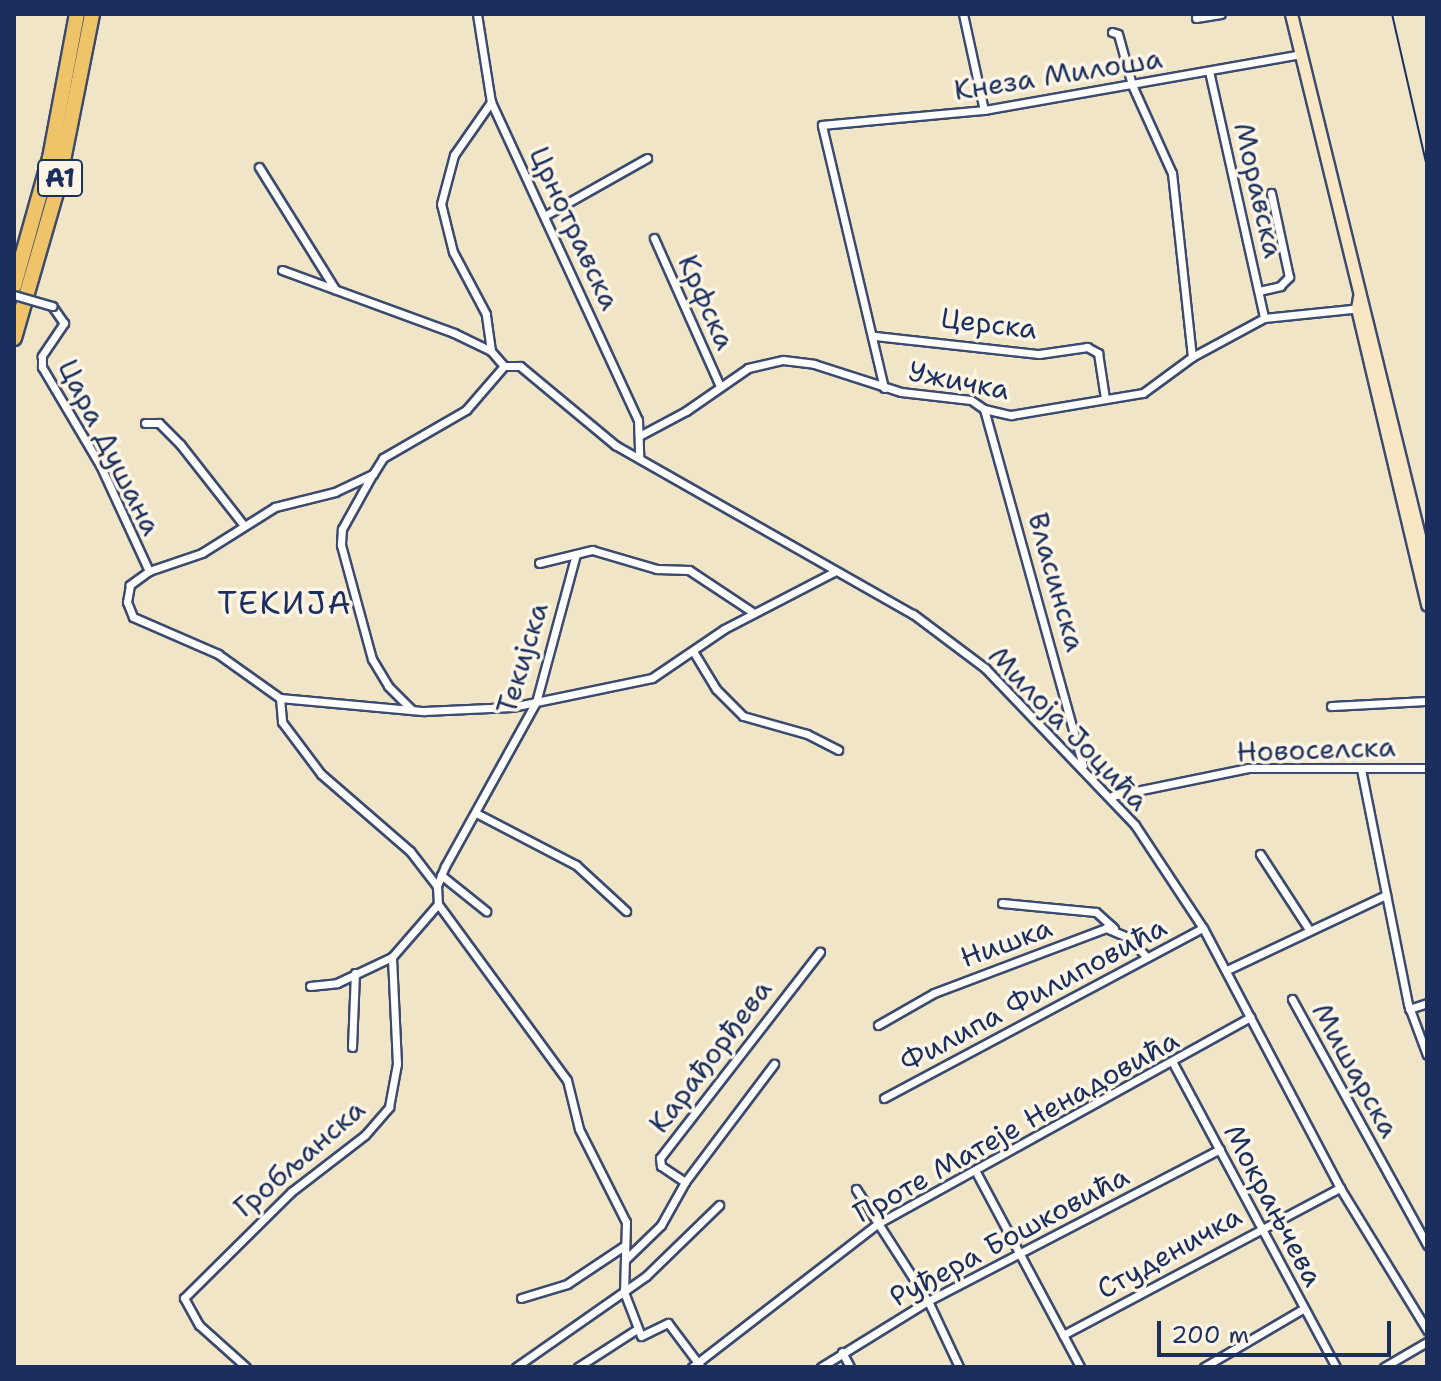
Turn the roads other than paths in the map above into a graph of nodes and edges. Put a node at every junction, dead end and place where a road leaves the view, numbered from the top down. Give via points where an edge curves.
1 (77, 14) edge
2 (92, 14) edge
3 (477, 14) edge
4 (963, 14) edge
5 (1221, 14) edge
6 (1291, 14) edge
7 (1196, 18) dead end
8 (1112, 32) dead end
9 (1300, 54) junction
10 (1209, 71) junction
11 (1132, 85) junction
12 (491, 102) junction
13 (984, 110) junction
14 (647, 158) dead end
15 (259, 167) dead end
16 (1271, 193) dead end
17 (546, 215) junction
18 (654, 238) dead end
19 (320, 264) junction
20 (282, 270) dead end
21 (310, 280) junction
22 (14, 286) edge
23 (335, 289) junction
24 (1259, 291) junction
25 (14, 295) edge
26 (1361, 304) junction
27 (1264, 318) junction
28 (875, 336) junction
29 (14, 338) edge
30 (491, 351) junction
31 (1192, 357) junction
32 (504, 366) junction
33 (1376, 370) junction
34 (719, 384) junction
35 (884, 388) junction
36 (1105, 398) junction
37 (984, 409) junction
38 (145, 423) dead end
39 (641, 435) junction
40 (639, 457) junction
41 (373, 474) junction
42 (242, 523) junction
43 (576, 554) junction
44 (539, 563) dead end
45 (1427, 568) edge
46 (149, 571) junction
47 (836, 571) junction
48 (1427, 605) edge
49 (754, 613) junction
50 (693, 651) junction
51 (280, 698) junction
52 (1427, 701) edge
53 (536, 702) junction
54 (1331, 706) dead end
55 (412, 710) junction
56 (838, 750) dead end
57 (1083, 768) junction
58 (1427, 768) edge
59 (1361, 769) junction
60 (1112, 796) junction
61 (476, 813) junction
62 (1260, 854) dead end
63 (441, 875) junction
64 (437, 886) junction
65 (1386, 895) junction
66 (1002, 903) dead end
67 (438, 904) junction
68 (486, 911) dead end
69 (626, 911) dead end
70 (1114, 928) junction
71 (1203, 928) junction
72 (1308, 928) junction
73 (820, 952) dead end
74 (392, 957) junction
75 (1147, 957) junction
76 (1227, 970) junction
77 (355, 973) junction
78 (310, 986) dead end
79 (1292, 999) dead end
80 (1427, 1003) edge
81 (1409, 1009) junction
82 (1251, 1017) junction
83 (878, 1025) dead end
84 (352, 1047) dead end
85 (1427, 1055) edge
86 (1173, 1063) junction
87 (774, 1064) dead end
88 (884, 1098) dead end
89 (1220, 1149) junction
90 (976, 1172) junction
91 (685, 1182) junction
92 (1340, 1188) junction
93 (856, 1189) dead end
94 (719, 1205) dead end
95 (877, 1224) junction
96 (1258, 1228) junction
97 (1427, 1245) edge
98 (624, 1246) junction
99 (1020, 1255) junction
100 (625, 1260) junction
101 (624, 1292) junction
102 (521, 1298) dead end
103 (928, 1301) junction
104 (1303, 1309) junction
105 (637, 1329) junction
106 (1427, 1330) edge
107 (1063, 1335) junction
108 (1427, 1342) edge
109 (842, 1352) junction
110 (697, 1366) edge
111 (246, 1367) edge
112 (516, 1367) edge
113 (578, 1367) edge
114 (821, 1367) edge
115 (850, 1367) edge
116 (959, 1367) edge
117 (1080, 1367) edge
118 (1204, 1367) edge
119 (1336, 1367) edge
120 (1384, 1367) edge

1 - 22 highway, A1 via 50,158
2 - 29 highway, A1 via 58,186
3 - 12 street, Црнотравска
4 - 13 street
5 - 7 street
6 - 9 main road
8 - 11 street via 1121,43
9 - 10 street, Кнеза Милоша
9 - 26 main road
10 - 11 street, Кнеза Милоша
10 - 24 street, Моравска
11 - 13 street, Кнеза Милоша
11 - 31 street via 1172,173
12 - 17 street, Црнотравска
12 - 30 street via 454,155 441,204 453,252 486,314
13 - 28 street, Кнеза Милоша via 822,125
14 - 17 street
15 - 19 street
16 - 24 street via 1289,277 1280,286
17 - 39 street, Црнотравска
18 - 34 street, Крфска
19 - 21 street
19 - 23 street
20 - 21 street
21 - 23 street
23 - 30 street
24 - 27 street, Моравска
25 - 46 street, Цара Душана, bridge via 52,306 64,323 42,356 42,367 100,465
26 - 27 street, Ужичка
26 - 33 main road
27 - 31 street, Ужичка
28 - 35 street
28 - 36 street, Церска via 1039,354 1087,347 1098,353
30 - 32 street
31 - 36 street, Ужичка via 1153,388
32 - 40 street, Милоја Јоцића via 520,366 580,420
32 - 41 street via 466,410 383,458
33 - 45 main road
33 - 48 main road
34 - 35 street, Ужичка via 748,368 783,360 814,364
34 - 39 street, Ужичка via 686,411
35 - 37 street, Ужичка via 971,400
36 - 37 street, Ужичка via 1011,415
37 - 57 street, Власинска
38 - 42 street via 159,423 180,444
39 - 40 street, Црнотравска
40 - 47 street, Милоја Јоцића
41 - 42 street
41 - 55 street via 342,529 341,545 372,659
42 - 46 street via 202,553
43 - 44 street
43 - 49 street via 592,550 657,569 689,570
43 - 53 street, Текијска
46 - 51 street via 130,585 127,602 133,617 218,654
47 - 49 street
47 - 57 street, Милоја Јоцића via 913,614 985,668
49 - 50 street
50 - 53 street via 652,678
50 - 56 street via 716,689 743,716 807,734
51 - 55 street
51 - 64 street via 282,722 321,774 410,851
52 - 54 street
53 - 55 street
53 - 61 street, Текијска
57 - 60 street, Милоја Јоцића
58 - 59 street, Новоселска
59 - 60 street, Новоселска via 1248,768
59 - 65 street
60 - 71 street, Милоја Јоцића
61 - 63 street, Текијска
61 - 69 street via 564,857
62 - 72 street
63 - 64 street, Текијска
63 - 68 street
64 - 67 street
65 - 72 street
65 - 81 street
66 - 70 street via 1096,912
67 - 74 street
67 - 98 street via 567,1080 579,1129 623,1213
70 - 75 street
70 - 83 street, Нишка via 934,993
71 - 75 street, Филипа Филиповића
71 - 76 street, Милоја Јоцића
72 - 76 street
73 - 91 street, Карађорђева via 660,1158 661,1166
74 - 77 street
74 - 111 street, Гробљанска via 397,1064 389,1107 365,1135 291,1192 184,1298 199,1325
75 - 88 street, Филипа Филиповића
76 - 82 street, Милоја Јоцића
77 - 78 street via 337,983
77 - 84 street
79 - 97 street, Мишарска
80 - 81 street
81 - 85 street
82 - 86 street, Проте Матеје Ненадовића
82 - 92 street, Милоја Јоцића
86 - 89 street, Мокрањчева
86 - 90 street, Проте Матеје Ненадовића
87 - 91 street
89 - 96 street, Мокрањчева
89 - 99 street, Руђера Бошковића
90 - 95 street, Проте Матеје Ненадовића
90 - 99 street
91 - 100 street via 661,1225
92 - 96 street, Студеничка
92 - 106 street, Милоја Јоцића
93 - 95 street
94 - 101 street
95 - 103 street
95 - 110 street, Проте Матеје Ненадовића
96 - 104 street, Мокрањчева
96 - 107 street, Студеничка
98 - 100 street
98 - 102 street via 567,1284
99 - 103 street, Руђера Бошковића
99 - 107 street
100 - 101 street
101 - 105 street
101 - 112 street
103 - 109 street, Руђера Бошковића
103 - 116 street
104 - 118 street
104 - 119 street, Мокрањчева
105 - 110 street via 643,1337 668,1323
105 - 113 street
107 - 117 street
108 - 120 street
109 - 114 street, Руђера Бошковића
109 - 115 street

